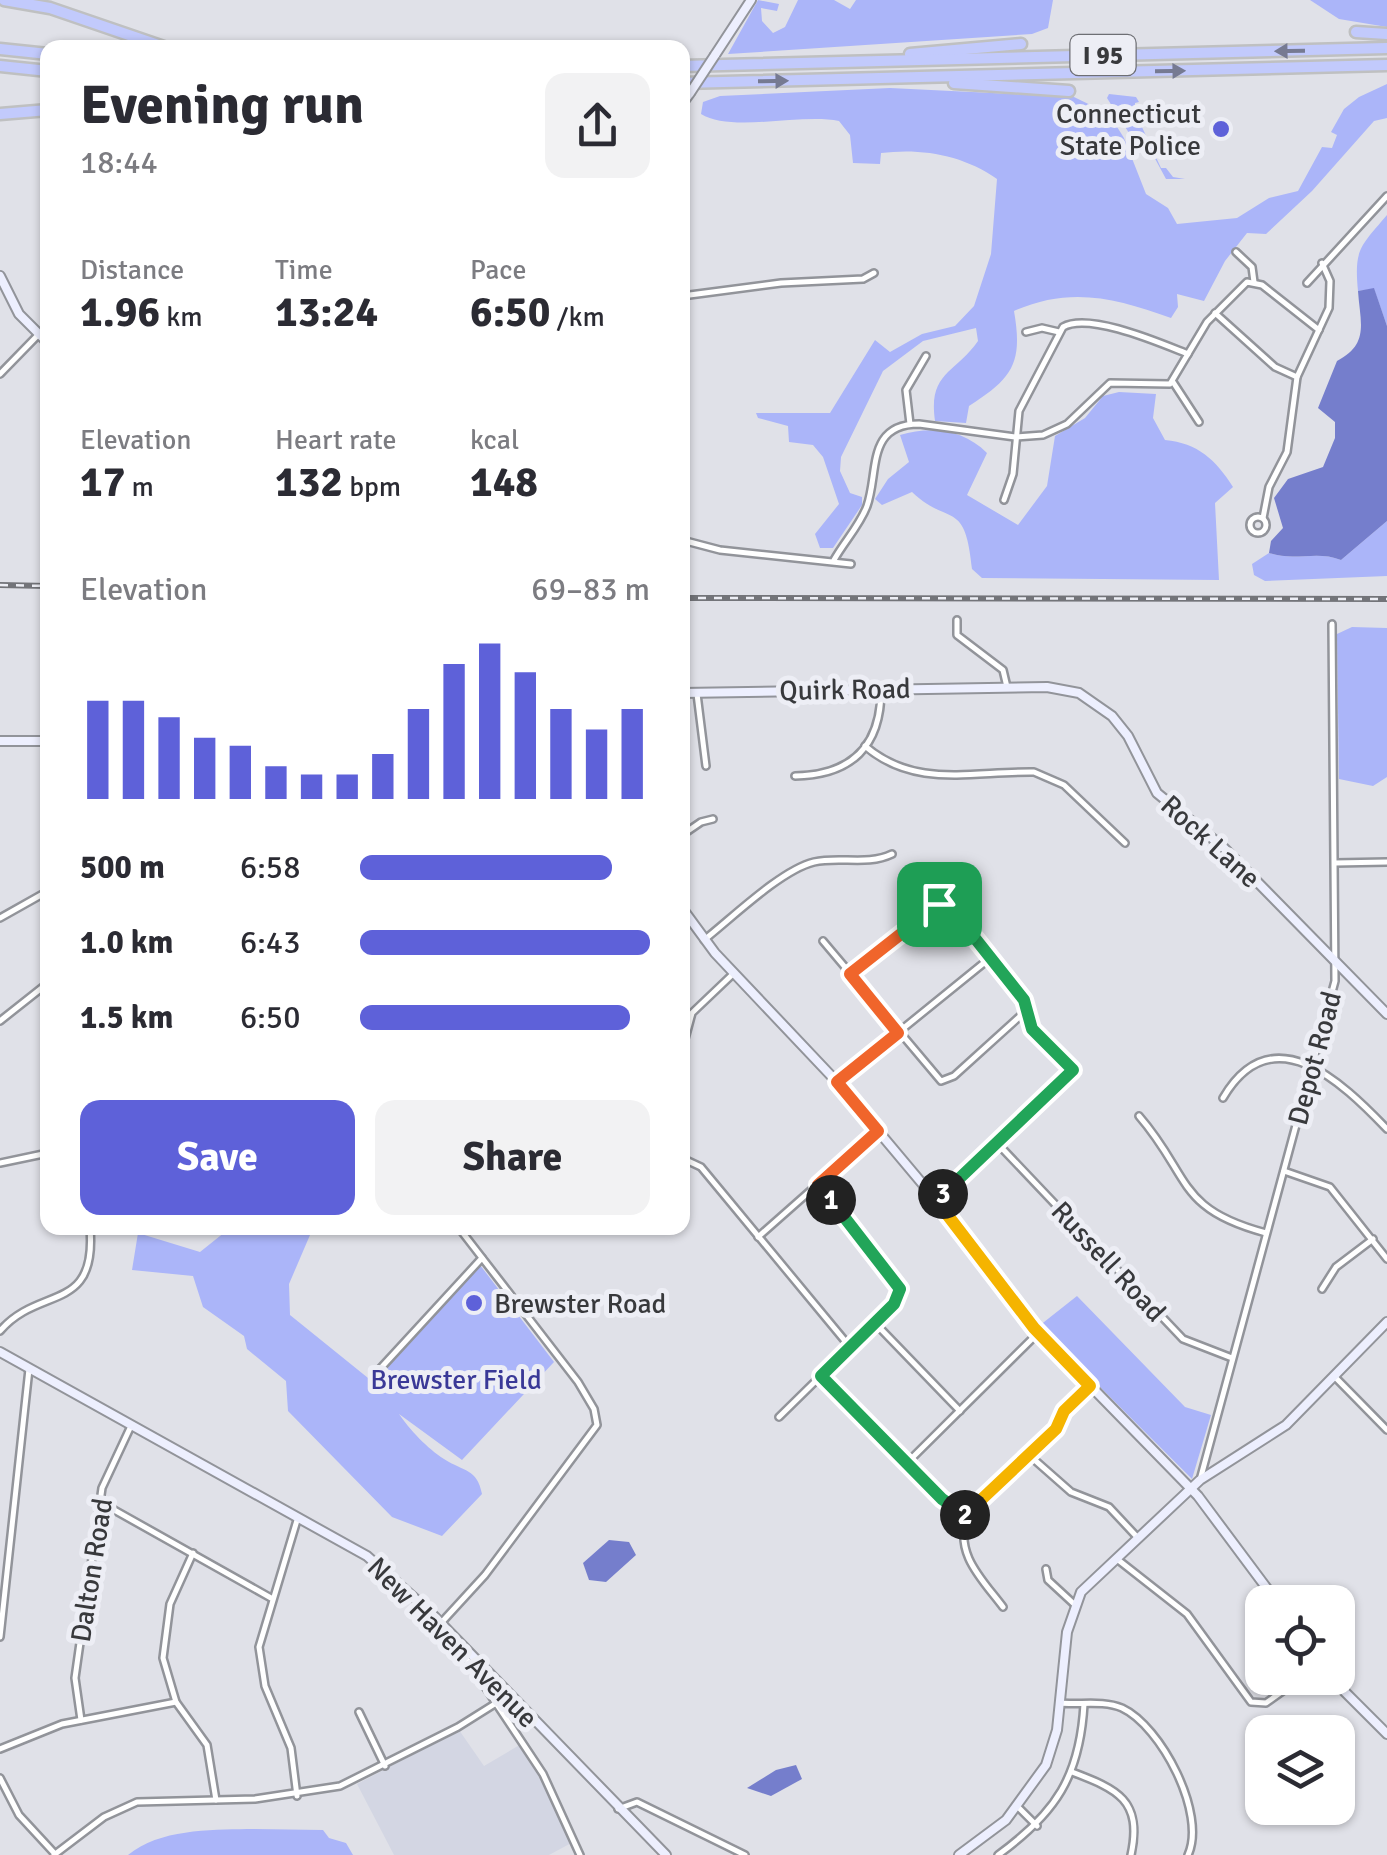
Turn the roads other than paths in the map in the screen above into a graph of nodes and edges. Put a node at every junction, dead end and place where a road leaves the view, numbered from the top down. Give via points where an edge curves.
1 (4, 0) edge
2 (751, 0) edge
3 (1356, 32) dead end
4 (1387, 34) edge
5 (143, 40) edge
6 (1020, 44) dead end
7 (1387, 48) edge
8 (0, 49) edge
9 (40, 53) edge
10 (820, 62) junction
11 (0, 66) edge
12 (690, 66) edge
13 (1387, 66) edge
14 (40, 70) edge
15 (863, 78) junction
16 (690, 84) edge
17 (690, 88) edge
18 (1068, 91) dead end
19 (40, 111) edge
20 (0, 114) edge
21 (1387, 196) edge
22 (1236, 252) dead end
23 (1322, 263) junction
24 (874, 273) dead end
25 (0, 276) edge
26 (1254, 282) junction
27 (1307, 283) dead end
28 (690, 295) edge
29 (1216, 313) junction
30 (1318, 330) junction
31 (1026, 332) dead end
32 (1059, 332) junction
33 (38, 335) joint
34 (1189, 354) junction
35 (926, 356) dead end
36 (0, 374) edge
37 (1297, 377) junction
38 (1173, 382) junction
39 (1199, 422) dead end
40 (910, 424) junction
41 (1015, 437) junction
42 (1004, 500) dead end
43 (1263, 518) dead end
44 (690, 542) edge
45 (834, 560) junction
46 (851, 564) dead end
47 (958, 620) dead end
48 (1332, 624) dead end
49 (1008, 687) junction
50 (881, 690) junction
51 (696, 691) junction
52 (690, 692) edge
53 (0, 740) edge
54 (40, 741) edge
55 (866, 746) junction
56 (706, 766) dead end
57 (795, 776) dead end
58 (714, 819) dead end
59 (690, 830) edge
60 (1125, 842) dead end
61 (892, 854) dead end
62 (1387, 862) edge
63 (1334, 863) junction
64 (40, 896) edge
65 (0, 918) edge
66 (690, 920) edge
67 (704, 940) junction
68 (824, 941) dead end
69 (990, 958) junction
70 (1335, 960) junction
71 (734, 974) junction
72 (850, 974) junction
73 (40, 989) edge
74 (1028, 1009) junction
75 (1387, 1014) edge
76 (690, 1020) edge
77 (0, 1021) edge
78 (898, 1033) junction
79 (1312, 1068) junction
80 (837, 1082) junction
81 (1223, 1098) dead end
82 (1139, 1116) dead end
83 (1387, 1129) edge
84 (878, 1131) junction
85 (998, 1144) junction
86 (40, 1155) edge
87 (690, 1162) edge
88 (0, 1163) edge
89 (1284, 1171) junction
90 (818, 1185) junction
91 (936, 1200) junction
92 (1266, 1234) junction
93 (90, 1235) edge
94 (464, 1235) edge
95 (758, 1237) junction
96 (1374, 1240) junction
97 (482, 1258) junction
98 (1387, 1259) edge
99 (1322, 1289) dead end
100 (1387, 1322) edge
101 (875, 1323) junction
102 (0, 1331) edge
103 (1038, 1332) junction
104 (850, 1348) junction
105 (0, 1352) edge
106 (1232, 1358) junction
107 (30, 1366) junction
108 (379, 1370) dead end
109 (821, 1376) junction
110 (1334, 1376) junction
111 (1090, 1386) junction
112 (960, 1411) junction
113 (779, 1417) dead end
114 (132, 1426) junction
115 (1387, 1430) edge
116 (1029, 1455) junction
117 (907, 1463) junction
118 (1200, 1480) junction
119 (1193, 1490) junction
120 (100, 1502) junction
121 (967, 1516) junction
122 (298, 1517) junction
123 (1138, 1538) junction
124 (193, 1553) junction
125 (1115, 1557) junction
126 (1046, 1569) dead end
127 (1264, 1585) edge
128 (271, 1598) junction
129 (1074, 1604) junction
130 (1003, 1607) dead end
131 (440, 1623) junction
132 (448, 1631) junction
133 (0, 1636) edge
134 (1245, 1694) edge
135 (509, 1695) junction
136 (1246, 1695) edge
137 (1277, 1695) edge
138 (1348, 1695) edge
139 (176, 1702) junction
140 (1060, 1703) junction
141 (1084, 1704) junction
142 (497, 1705) junction
143 (358, 1712) dead end
144 (81, 1720) junction
145 (1387, 1734) edge
146 (0, 1749) edge
147 (385, 1766) junction
148 (1072, 1772) junction
149 (0, 1778) edge
150 (297, 1796) junction
151 (216, 1800) junction
152 (1018, 1807) junction
153 (618, 1809) junction
154 (1037, 1826) junction
155 (55, 1855) edge
156 (580, 1855) edge
157 (666, 1855) edge
158 (745, 1855) edge
159 (959, 1855) edge
160 (998, 1855) edge
161 (1131, 1855) edge
162 (1188, 1855) edge

1 - 5 highway via 50,8
2 - 16 main road, bridge
3 - 4 highway
6 - 10 highway
7 -> 10 highway, I 95
8 - 9 highway
10 - 12 highway, I 95
11 - 14 highway
15 -> 13 highway, I 95
17 -> 15 highway, I 95
15 - 18 highway
19 - 20 highway
21 - 23 street
22 - 26 street via 1252,267
23 - 27 street
23 - 30 street via 1331,296
24 - 28 street
25 - 33 main road
26 - 29 street
26 - 30 street
29 - 34 street
29 - 37 street via 1275,367
30 - 37 street
31 - 32 street
32 - 34 street via 1075,323 1124,330
32 - 41 street via 1019,412
33 - 36 street
34 - 38 street
35 - 40 street via 906,390
37 - 43 street via 1286,452 1268,487
38 - 39 street
38 - 41 street via 1110,383 1067,424
40 - 41 street
40 - 45 street via 879,444 866,508
41 - 42 street
44 - 45 street
45 - 46 street
47 - 49 street via 957,635 1003,670
48 - 63 street, Depot Road
49 - 50 main road, Quirk Road
49 - 70 main road, Rock Lane via 1072,690 1112,716 1157,793 1224,848
50 - 51 main road, Quirk Road
50 - 55 street via 880,723
51 - 52 main road, Quirk Road
51 - 56 street
53 - 54 main road
55 - 57 street via 836,769
55 - 60 street via 910,774 1034,772 1053,778
58 - 59 street
61 - 67 street via 801,866
62 - 63 street
63 - 70 street, Depot Road
64 - 65 street
66 - 67 main road
67 - 71 main road
68 - 72 street
69 - 72 street via 944,903
69 - 74 street
69 - 78 street
70 - 75 main road, Rock Lane
70 - 79 street, Depot Road
71 - 76 street
71 - 80 main road
72 - 78 street
73 - 77 street
74 - 78 street via 946,1081 934,1077
74 - 85 street via 1032,1029 1073,1070
78 - 80 street
79 - 81 street via 1258,1059
79 - 83 street via 1341,1082
79 - 89 street, Depot Road
80 - 84 main road
82 - 92 street via 1212,1214
84 - 90 street
84 - 91 main road
85 - 91 street
85 - 106 street, Russell Road via 1183,1339
86 - 88 street
87 - 95 street
89 - 92 street, Depot Road
89 - 96 street via 1330,1187
90 - 95 street
90 - 101 street via 899,1283 896,1301
91 - 103 main road
92 - 106 street, Depot Road
93 - 102 street via 90,1260 78,1284 62,1298 20,1313
94 - 97 street
95 - 104 street
96 - 98 street
96 - 99 street via 1336,1267
97 - 108 street
97 - 131 street via 578,1382 597,1425 485,1576
100 - 110 main road
101 - 104 street
101 - 112 street
103 - 111 main road
103 - 112 street
104 - 109 street
105 - 107 main road, New Haven Avenue
106 - 118 street, Depot Road
107 - 114 main road, New Haven Avenue
107 - 133 street
109 - 113 street
109 - 117 street
110 - 115 street
110 - 118 main road via 1286,1425
111 - 116 street
111 - 119 main road
112 - 117 street
114 - 120 street, Dalton Road
114 - 122 main road, New Haven Avenue
116 - 121 street
116 - 123 street via 1055,1481 1110,1507
117 - 121 street
118 - 119 main road
119 - 123 main road
119 - 127 main road
120 - 124 street
120 - 144 street, Dalton Road via 75,1678
121 - 130 street via 965,1554
122 - 128 street
122 - 131 main road, New Haven Avenue via 366,1556
123 - 125 main road
124 - 128 street
124 - 139 street via 170,1604 164,1646
125 - 129 main road
125 - 134 street via 1187,1614
126 - 129 street via 1048,1580
128 - 150 street via 260,1668 287,1734
129 - 140 main road
131 - 132 main road, New Haven Avenue
132 - 135 main road, New Haven Avenue
132 - 142 street
135 - 142 street
135 - 153 main road, New Haven Avenue
136 - 137 street via 1266,1703
138 - 145 main road
139 - 144 street
139 - 151 street via 207,1745
140 - 141 street
140 - 152 main road via 1049,1758
141 - 148 street
141 - 162 street via 1112,1705 1133,1715 1177,1770 1192,1828
142 - 147 street
142 - 156 street via 546,1779
143 - 147 street
144 - 146 street
147 - 150 street
148 - 154 street
148 - 161 street via 1108,1786 1126,1802 1134,1820
149 - 155 street via 18,1815
150 - 151 street
151 - 155 street via 131,1804 104,1816
152 - 154 street
152 - 159 main road
153 - 157 main road, New Haven Avenue
153 - 158 street via 638,1802
154 - 160 street

